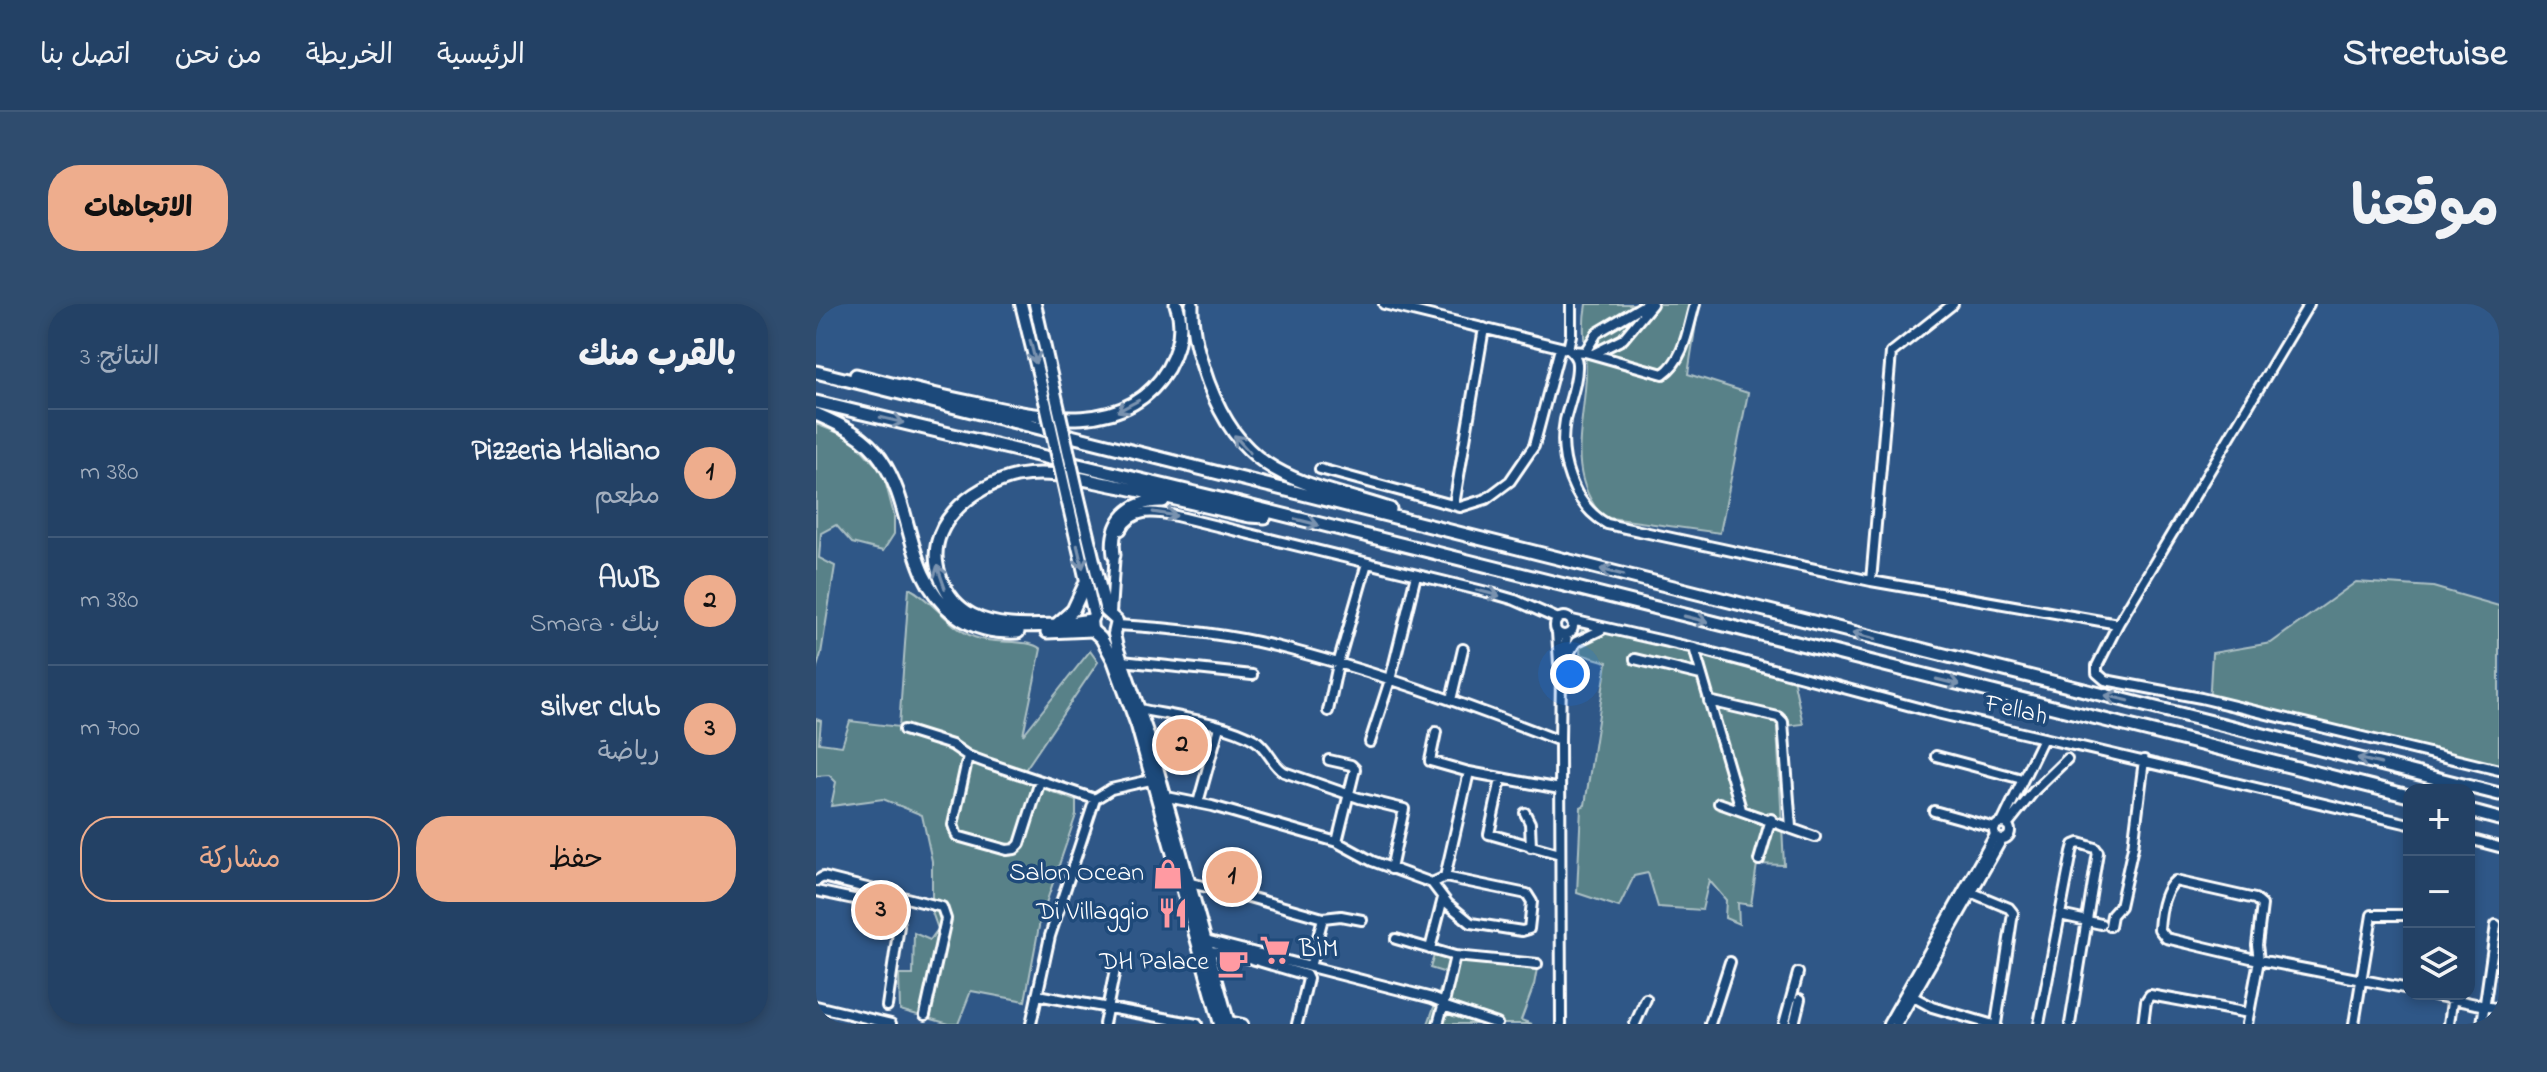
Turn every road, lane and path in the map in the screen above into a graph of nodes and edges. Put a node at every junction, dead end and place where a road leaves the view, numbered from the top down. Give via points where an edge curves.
1 (1021, 304) edge
2 (1035, 304) edge
3 (1176, 304) edge
4 (1192, 304) edge
5 (1384, 304) edge
6 (1571, 304) edge
7 (1649, 304) edge
8 (1695, 304) edge
9 (1953, 304) edge
10 (2309, 304) edge
11 (1484, 328) junction
12 (1566, 350) junction
13 (1588, 353) junction
14 (816, 370) edge
15 (816, 402) edge
16 (816, 414) edge
17 (1320, 469) dead end
18 (1073, 497) junction
19 (1184, 500) junction
20 (1454, 505) junction
21 (1282, 516) junction
22 (1481, 539) junction
23 (1114, 555) junction
24 (1367, 563) junction
25 (1416, 575) junction
26 (1871, 581) junction
27 (1086, 582) junction
28 (1558, 619) junction
29 (1572, 620) junction
30 (1099, 621) junction
31 (2118, 624) junction
32 (1056, 625) junction
33 (1116, 630) junction
34 (1601, 630) junction
35 (1616, 630) junction
36 (1557, 632) junction
37 (1570, 633) junction
38 (1694, 648) junction
39 (1463, 649) dead end
40 (1635, 659) dead end
41 (1122, 661) junction
42 (1338, 664) junction
43 (1562, 671) junction
44 (1252, 675) dead end
45 (1701, 675) junction
46 (1390, 680) junction
47 (1451, 700) junction
48 (1709, 701) junction
49 (1139, 709) junction
50 (1328, 711) dead end
51 (1219, 727) junction
52 (904, 730) dead end
53 (1436, 732) dead end
54 (2043, 738) junction
55 (1560, 741) junction
56 (1370, 742) dead end
57 (1360, 755) dead end
58 (968, 756) junction
59 (1936, 756) dead end
60 (2067, 759) dead end
61 (1329, 760) dead end
62 (2144, 760) junction
63 (1355, 769) junction
64 (2499, 770) edge
65 (1469, 772) junction
66 (1156, 778) junction
67 (1501, 779) junction
68 (2022, 779) junction
69 (1040, 781) junction
70 (1560, 789) junction
71 (1349, 793) junction
72 (2499, 794) edge
73 (2403, 795) edge
74 (1161, 796) junction
75 (1095, 799) junction
76 (1198, 803) junction
77 (1719, 803) dead end
78 (1741, 809) junction
79 (1934, 811) dead end
80 (1525, 813) dead end
81 (2475, 813) edge
82 (1771, 819) junction
83 (2499, 819) edge
84 (2403, 823) edge
85 (1791, 827) junction
86 (2000, 830) junction
87 (1815, 837) dead end
88 (2475, 841) edge
89 (1337, 842) junction
90 (1531, 847) junction
91 (2499, 847) edge
92 (1560, 854) junction
93 (1759, 860) dead end
94 (1391, 869) junction
95 (1445, 877) junction
96 (816, 881) edge
97 (1190, 883) junction
98 (1432, 883) junction
99 (816, 891) edge
100 (1969, 891) junction
101 (1445, 901) junction
102 (2060, 915) junction
103 (2403, 915) edge
104 (1323, 918) junction
105 (1362, 920) dead end
106 (2086, 921) junction
107 (2496, 925) dead end
108 (1396, 939) dead end
109 (1202, 945) junction
110 (1430, 949) junction
111 (1455, 956) junction
112 (2259, 960) junction
113 (1730, 962) dead end
114 (1537, 964) dead end
115 (1310, 967) junction
116 (1115, 970) dead end
117 (1798, 973) dead end
118 (2363, 979) junction
119 (2403, 988) edge
120 (1037, 995) junction
121 (1909, 995) junction
122 (1646, 999) dead end
123 (1800, 999) dead end
124 (2453, 1000) edge
125 (2465, 1000) edge
126 (1444, 1004) junction
127 (2485, 1005) junction
128 (816, 1006) edge
129 (887, 1006) dead end
130 (1107, 1009) junction
131 (2499, 1009) edge
132 (2249, 1013) junction
133 (925, 1015) dead end
134 (1224, 1022) edge
135 (891, 1024) edge
136 (1031, 1024) edge
137 (1104, 1024) edge
138 (1197, 1024) edge
139 (1243, 1024) edge
140 (1297, 1024) edge
141 (1438, 1024) edge
142 (1497, 1024) edge
143 (1561, 1024) edge
144 (1635, 1024) edge
145 (1710, 1024) edge
146 (1784, 1024) edge
147 (1794, 1024) edge
148 (1888, 1024) edge
149 (1897, 1024) edge
150 (1993, 1024) edge
151 (2039, 1024) edge
152 (2070, 1024) edge
153 (2143, 1024) edge
154 (2247, 1024) edge
155 (2354, 1024) edge
156 (2449, 1024) edge
157 (2482, 1024) edge

1 -> 18 main road, bridge
2 - 18 main road, bridge
3 -> 14 highway via 1179,339 1165,373 1133,404 1099,417 1037,416
22 -> 4 highway via 1284,475 1256,457 1233,434 1217,405 1196,346
5 - 11 street
6 - 12 street
7 - 13 street via 1623,339
7 - 13 street via 1597,333
8 - 13 street via 1682,349 1663,374
9 - 26 street via 1891,353
10 - 31 street
11 - 12 street
11 - 20 street
12 - 13 street
12 - 20 street via 1549,383 1537,439 1522,466 1493,495 1467,506
12 - 26 street via 1578,366 1564,425 1565,458 1580,500 1601,521
14 - 22 highway
15 -> 21 highway
16 - 30 highway via 858,435 883,461 922,575 944,606 967,623 997,632
17 - 20 street
18 -> 27 main road
18 - 30 main road
19 - 21 highway via 1250,516
19 - 23 highway via 1151,500 1129,509 1114,531
32 -> 19 highway via 989,621 956,604 940,578 936,555 953,512 995,482 1031,474 1068,476
21 -> 73 highway
72 -> 22 highway
23 -> 24 street, Fellah via 1123,525 1143,513 1157,512
23 - 30 street
24 - 25 street, Fellah
24 - 42 street
25 -> 28 street, Fellah via 1515,600
25 - 46 street
26 - 31 street
27 - 30 main road
27 - 32 highway via 1073,610
28 - 29 street, Fellah
28 - 36 street
29 - 35 street, Fellah
29 - 37 street
30 - 32 highway
30 - 33 main road
30 - 33 main road
30 - 66 main road
31 - 64 street via 2097,666 2103,679
33 - 41 main road
33 - 42 street via 1200,631
34 - 35 street, Fellah
34 - 37 street, Fellah
34 - 43 street via 1576,642
35 - 38 street, Fellah
36 - 37 street, Fellah
36 - 43 street
37 - 43 street
38 - 45 street
38 - 54 street, Fellah
39 - 47 street
40 - 45 street
41 - 44 street
41 - 49 main road
42 - 46 street
42 - 50 street
43 - 55 street
45 - 48 street
46 - 47 street
46 - 56 street
47 - 55 street
48 - 78 street
48 - 85 street via 1783,722
49 - 51 street
49 - 66 main road
51 - 71 street via 1253,738 1280,770
51 - 76 street
52 - 58 street
53 - 65 street via 1430,761
54 - 62 street, Fellah
54 - 68 street
55 - 70 street
57 - 63 street
58 - 69 street
58 - 69 street via 953,825 957,836 1015,849
59 - 68 street
60 - 86 street
61 - 63 street
62 - 84 street, Fellah
62 - 106 street via 2120,906 2106,925
63 - 71 street
65 - 67 street
65 - 95 street
66 - 74 main road
66 - 75 street via 1111,789
67 - 70 street
67 - 90 street via 1489,834
68 - 86 street
69 - 75 street
70 - 92 street
71 - 89 street
71 - 94 street via 1404,809
74 - 76 street
74 - 97 main road
74 - 109 main road
75 - 120 street via 1050,936
76 - 89 street
77 - 78 street
78 - 82 street
79 - 86 street
80 - 90 street
81 - 83 highway
82 - 85 street
82 - 93 street
85 - 87 street
86 - 100 street
88 - 91 street
89 - 94 street
90 - 92 street
92 - 143 street
94 - 98 street
95 - 98 street
95 - 101 street via 1527,894 1532,902 1529,929 1475,924
96 - 133 street via 823,877 942,907 946,922
97 - 104 street
97 - 109 main road
98 - 101 street
99 - 129 street via 897,912
100 - 121 street
100 - 150 street via 2013,913
101 - 110 street
102 - 106 street
102 - 106 street via 2072,849 2084,844 2098,852
102 - 151 street
103 - 118 street via 2372,915
104 - 105 street
104 - 115 street
106 - 152 street
107 - 127 street
108 - 110 street
109 - 115 street
109 - 134 main road
109 - 140 street via 1306,975
110 - 111 street
111 - 114 street
111 - 126 street
112 - 112 street via 2260,902 2183,882 2169,885 2159,923 2166,938
112 - 118 street
112 - 132 street
113 - 145 street
115 - 126 street
116 - 130 street
117 - 146 street
118 - 119 street
118 - 155 street
120 - 130 street
120 - 136 street
121 - 148 street
121 - 149 street
121 - 150 street
122 - 144 street
123 - 147 street
124 - 156 street
125 - 127 street
126 - 141 street
126 - 142 street
127 - 131 street
127 - 157 street
128 - 135 street
130 - 137 street
130 - 138 street
132 - 153 street via 2150,995
132 - 154 street
134 - 139 street

